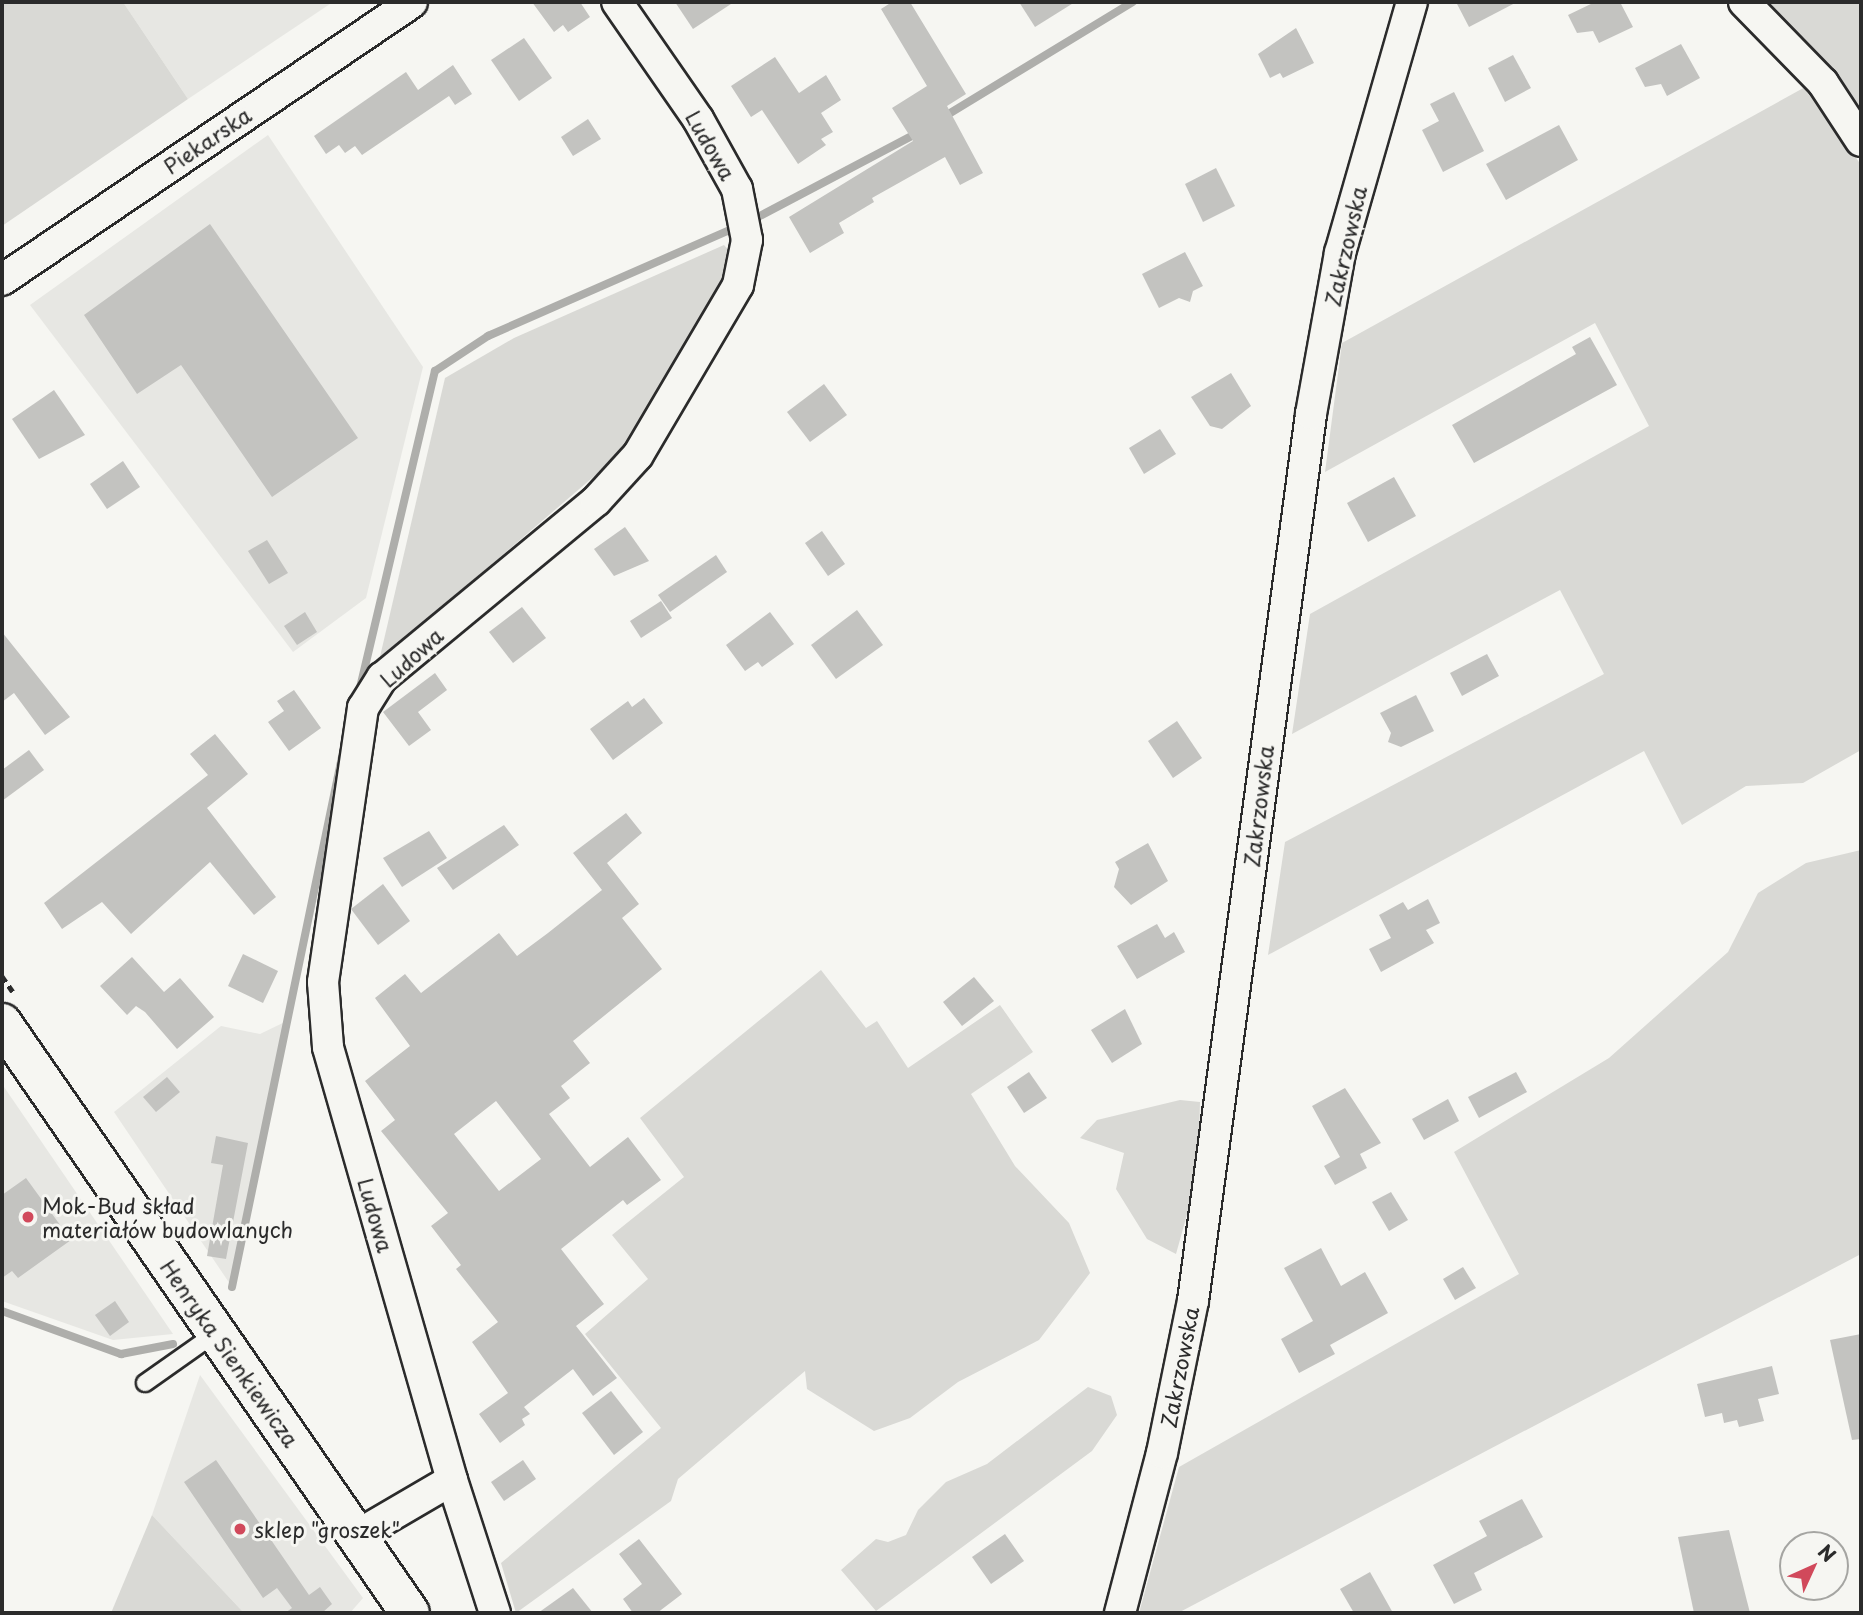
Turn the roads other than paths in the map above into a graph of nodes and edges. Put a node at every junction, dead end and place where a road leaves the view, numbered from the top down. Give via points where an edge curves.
1 (412, 2) edge
2 (617, 2) edge
3 (1412, 2) edge
4 (1744, 2) edge
5 (1861, 141) edge
6 (2, 280) edge
7 (2, 1023) edge
8 (216, 1333) junction
9 (145, 1383) dead end
10 (452, 1480) junction
11 (356, 1536) junction
12 (410, 1613) edge
13 (495, 1613) edge
14 (1120, 1613) edge

1 - 6 street, Piekarska
2 - 10 street, Ludowa via 698,119 737,189 747,240 738,285 629,465 596,501 382,678 363,708 323,982 328,1047
3 - 14 street, Zakrzowska via 1340,253 1323,347 1193,1301 1162,1452
4 - 5 street via 1823,83
7 - 8 main road, Henryka Sienkiewicza
8 - 9 lane
8 - 11 main road, Henryka Sienkiewicza
10 - 11 street
10 - 13 street, Ludowa
11 - 12 main road, Henryka Sienkiewicza

